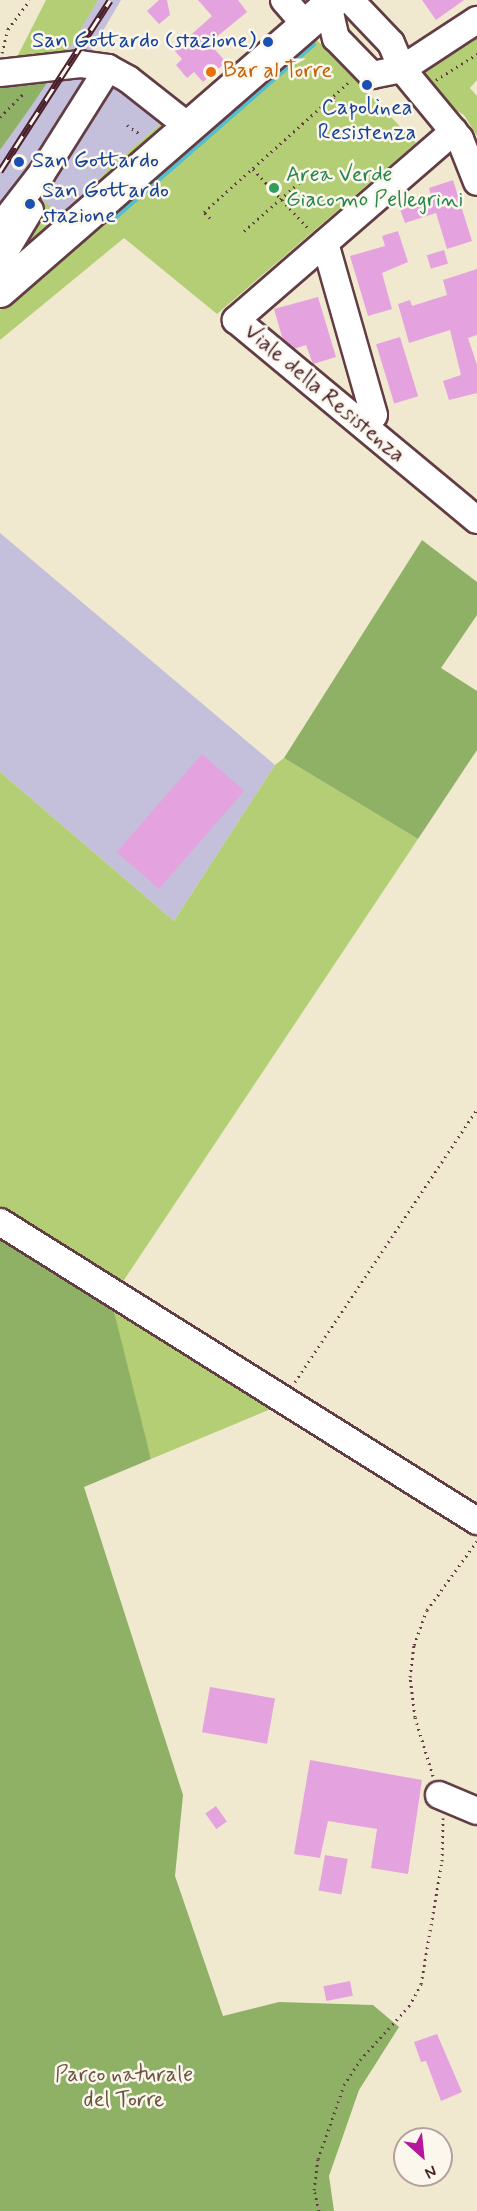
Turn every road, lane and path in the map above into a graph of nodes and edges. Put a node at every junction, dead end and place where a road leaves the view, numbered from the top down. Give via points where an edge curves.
1 (30, 0) edge
2 (284, 0) edge
3 (329, 9) edge
4 (477, 20) edge
5 (477, 54) edge
6 (108, 68) junction
7 (365, 68) junction
8 (402, 69) junction
9 (0, 73) edge
10 (420, 90) junction
11 (333, 98) junction
12 (344, 110) dead end
13 (127, 125) dead end
14 (189, 127) junction
15 (454, 131) junction
16 (140, 134) dead end
17 (253, 169) junction
18 (42, 173) junction
19 (302, 180) dead end
20 (477, 182) edge
21 (280, 199) junction
22 (210, 218) dead end
23 (0, 227) edge
24 (244, 231) dead end
25 (325, 243) junction
26 (4, 267) edge
27 (374, 415) dead end
28 (477, 520) edge
29 (477, 1109) edge
30 (0, 1222) edge
31 (285, 1398) junction
32 (477, 1521) edge
33 (439, 1795) dead end
34 (477, 1811) edge
35 (394, 2022) dead end
36 (319, 2211) edge

1 - 9 path via 6,36
2 - 3 street
3 - 7 street via 336,38
3 - 8 street via 375,58
3 - 14 main road
4 - 8 street
5 - 10 path
6 - 9 street via 80,64
6 - 14 street
6 - 18 street
7 - 8 street via 372,75
7 - 11 path
8 - 10 street
10 - 15 street
11 - 12 path
11 - 17 path
13 - 16 path
14 - 26 main road
15 - 20 street via 466,149
15 - 25 street, Viale della Resistenza
17 - 21 path
17 - 22 path via 204,212
18 - 23 street
18 - 26 street via 35,202
19 - 21 path
21 - 24 path
21 - 25 path
25 - 27 street, Viale della Resistenza
25 - 28 street, Viale della Resistenza via 236,321
29 - 31 path
30 - 31 street
31 - 32 street
33 - 34 street
35 - 36 path via 360,2060 329,2123 314,2190

